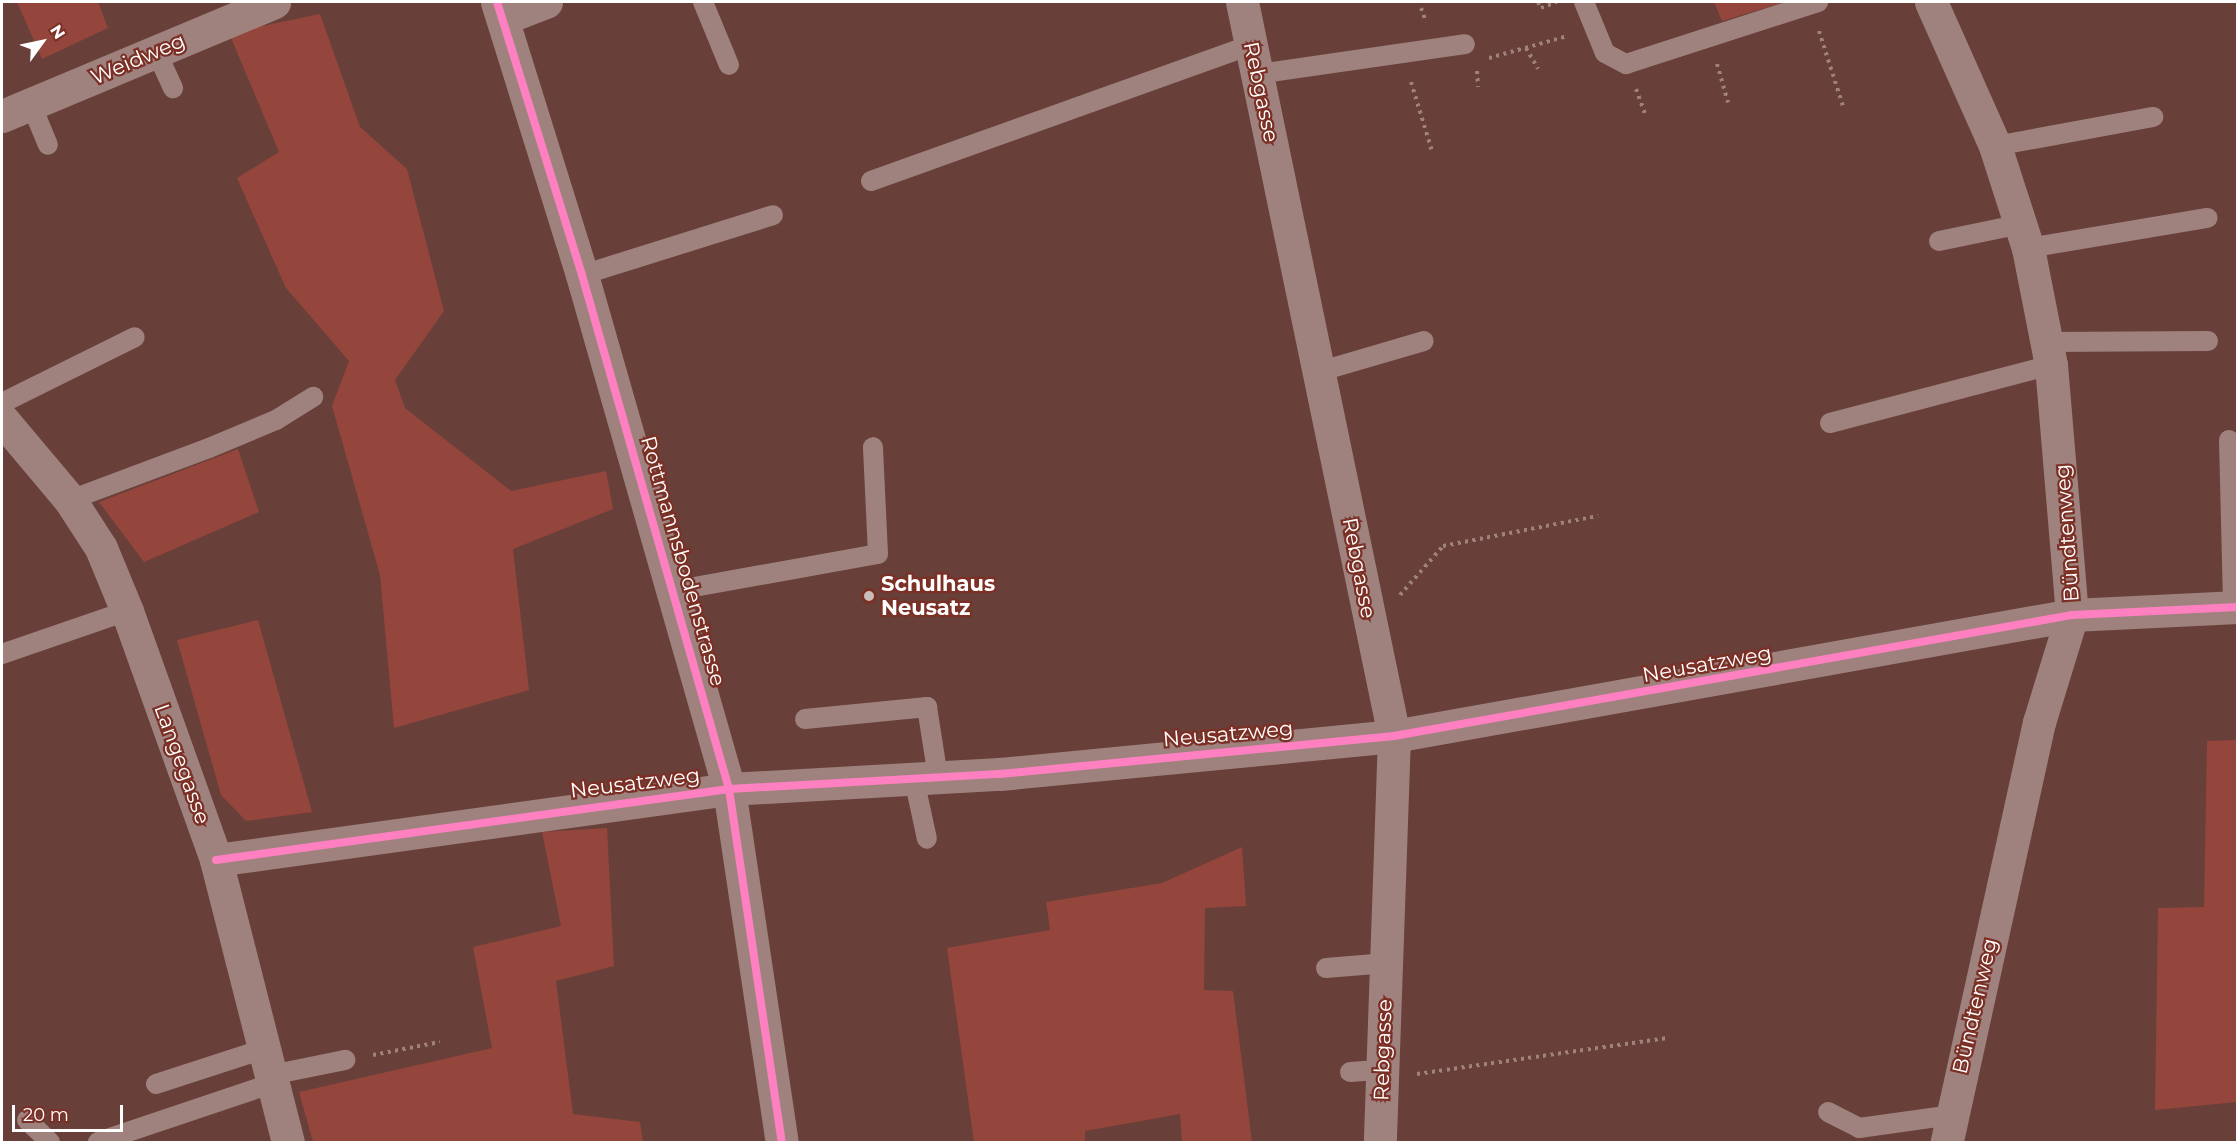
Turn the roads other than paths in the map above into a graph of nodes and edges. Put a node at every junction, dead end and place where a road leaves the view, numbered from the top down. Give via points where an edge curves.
1 (274, 2) edge
2 (546, 2) edge
3 (703, 2) edge
4 (1242, 2) edge
5 (1584, 2) edge
6 (1931, 2) edge
7 (1815, 3) edge
8 (501, 10) edge
9 (1465, 44) dead end
10 (156, 51) junction
11 (1254, 60) junction
12 (729, 65) dead end
13 (172, 88) dead end
14 (31, 104) junction
15 (2, 116) edge
16 (2153, 117) dead end
17 (48, 145) dead end
18 (1995, 146) junction
19 (871, 181) dead end
20 (773, 215) dead end
21 (2208, 218) dead end
22 (2024, 236) junction
23 (1940, 241) dead end
24 (582, 275) junction
25 (135, 338) dead end
26 (1424, 341) dead end
27 (2208, 341) dead end
28 (2049, 354) junction
29 (1318, 372) junction
30 (313, 397) dead end
31 (2, 403) edge
32 (2, 419) edge
33 (1830, 423) dead end
34 (2229, 440) dead end
35 (873, 447) dead end
36 (70, 500) junction
37 (672, 591) junction
38 (2235, 607) edge
39 (127, 610) junction
40 (2072, 615) junction
41 (2, 654) edge
42 (805, 718) dead end
43 (1394, 736) junction
44 (926, 778) junction
45 (729, 789) junction
46 (927, 839) dead end
47 (216, 860) junction
48 (1387, 963) junction
49 (1326, 968) dead end
50 (345, 1060) road end
51 (270, 1069) junction
52 (156, 1084) dead end
53 (1828, 1112) dead end
54 (27, 1120) dead end
55 (1949, 1129) edge
56 (50, 1143) edge
57 (98, 1143) edge
58 (288, 1143) edge
59 (782, 1143) edge
60 (1380, 1143) edge

1 - 10 street, Weidweg
2 - 8 street
3 - 12 lane
4 - 11 street, Rebgasse
5 - 7 lane via 1605,53 1626,64
6 - 18 street, Bündtenweg
8 - 24 street, Rottmannsbodenstrasse
9 - 11 lane via 1402,52
10 - 13 lane
10 - 14 street, Weidweg
11 - 19 lane
11 - 29 street, Rebgasse
14 - 15 street, Weidweg
14 - 17 lane
16 - 18 lane
18 - 22 street, Bündtenweg
20 - 24 lane
21 - 22 lane
22 - 23 lane
22 - 28 street, Bündtenweg
24 - 37 street, Rottmannsbodenstrasse
25 - 31 lane
26 - 29 lane
27 - 28 lane
28 - 33 lane
28 - 40 street, Bündtenweg
29 - 43 street, Rebgasse
30 - 36 lane via 276,420
32 - 36 street, Langegasse
34 - 38 lane
35 - 37 lane via 878,554
36 - 39 street, Langegasse via 101,548
37 - 45 street, Rottmannsbodenstrasse
38 - 40 street, Neusatzweg
39 - 41 lane
39 - 47 street, Langegasse
40 - 43 street, Neusatzweg
40 - 55 street, Bündtenweg via 2039,722
42 - 44 lane via 927,707
43 - 44 street, Neusatzweg
43 - 48 street, Rebgasse
44 - 45 street, Neusatzweg
44 - 46 lane
45 - 47 street, Neusatzweg
45 - 59 street, Rottmannsbodenstrasse
47 - 51 street, Langegasse
48 - 49 lane
48 - 60 street, Rebgasse via 1371,1074
50 - 51 lane
51 - 52 lane
51 - 57 lane
51 - 58 street, Langegasse
53 - 55 lane via 1859,1128
54 - 56 lane

